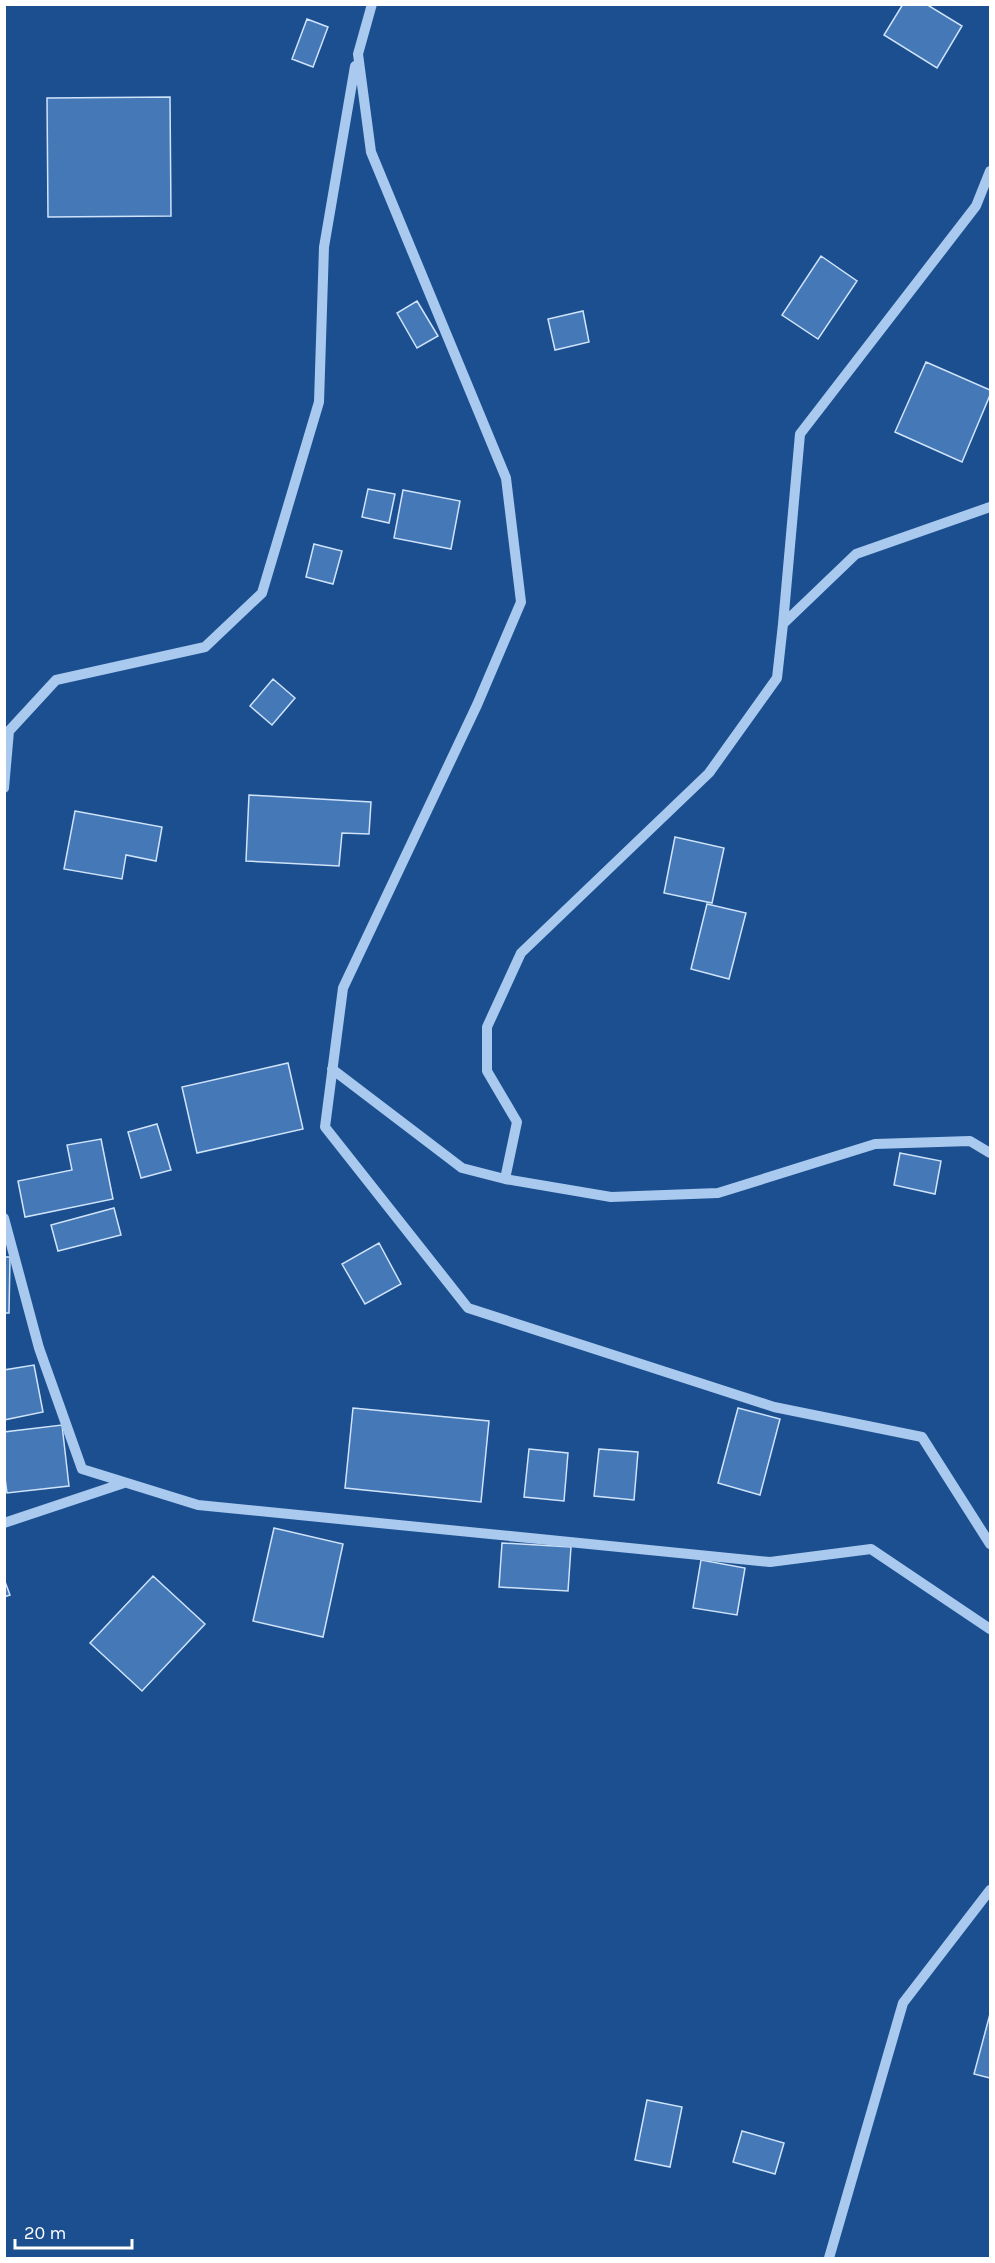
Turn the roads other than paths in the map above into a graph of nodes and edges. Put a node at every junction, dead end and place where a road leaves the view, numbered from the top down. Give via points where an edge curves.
1 (372, 4) edge
2 (358, 54) junction
3 (990, 171) edge
4 (990, 507) edge
5 (783, 624) junction
6 (7, 729) edge
7 (4, 788) edge
8 (332, 1069) junction
9 (990, 1154) edge
10 (505, 1179) junction
11 (4, 1218) edge
12 (124, 1483) junction
13 (4, 1523) edge
14 (990, 1544) edge
15 (990, 1629) edge
16 (990, 1890) edge
17 (829, 2259) edge

1 - 2 street
2 - 6 street via 324,247 319,402 262,593 205,647 56,680
2 - 8 street via 371,152 506,478 521,602 477,705 343,988
3 - 5 street via 976,206 800,434
4 - 5 street via 856,554
5 - 10 street via 777,678 709,773 521,953 488,1027 487,1071 517,1122
6 - 7 street
8 - 10 street via 462,1168
8 - 14 street via 324,1128 468,1308 774,1407 922,1437
9 - 10 street via 970,1141 875,1144 718,1193 611,1197
11 - 12 street via 39,1348 82,1469
12 - 13 street
12 - 15 street via 198,1505 770,1562 871,1549
16 - 17 street via 903,2003

